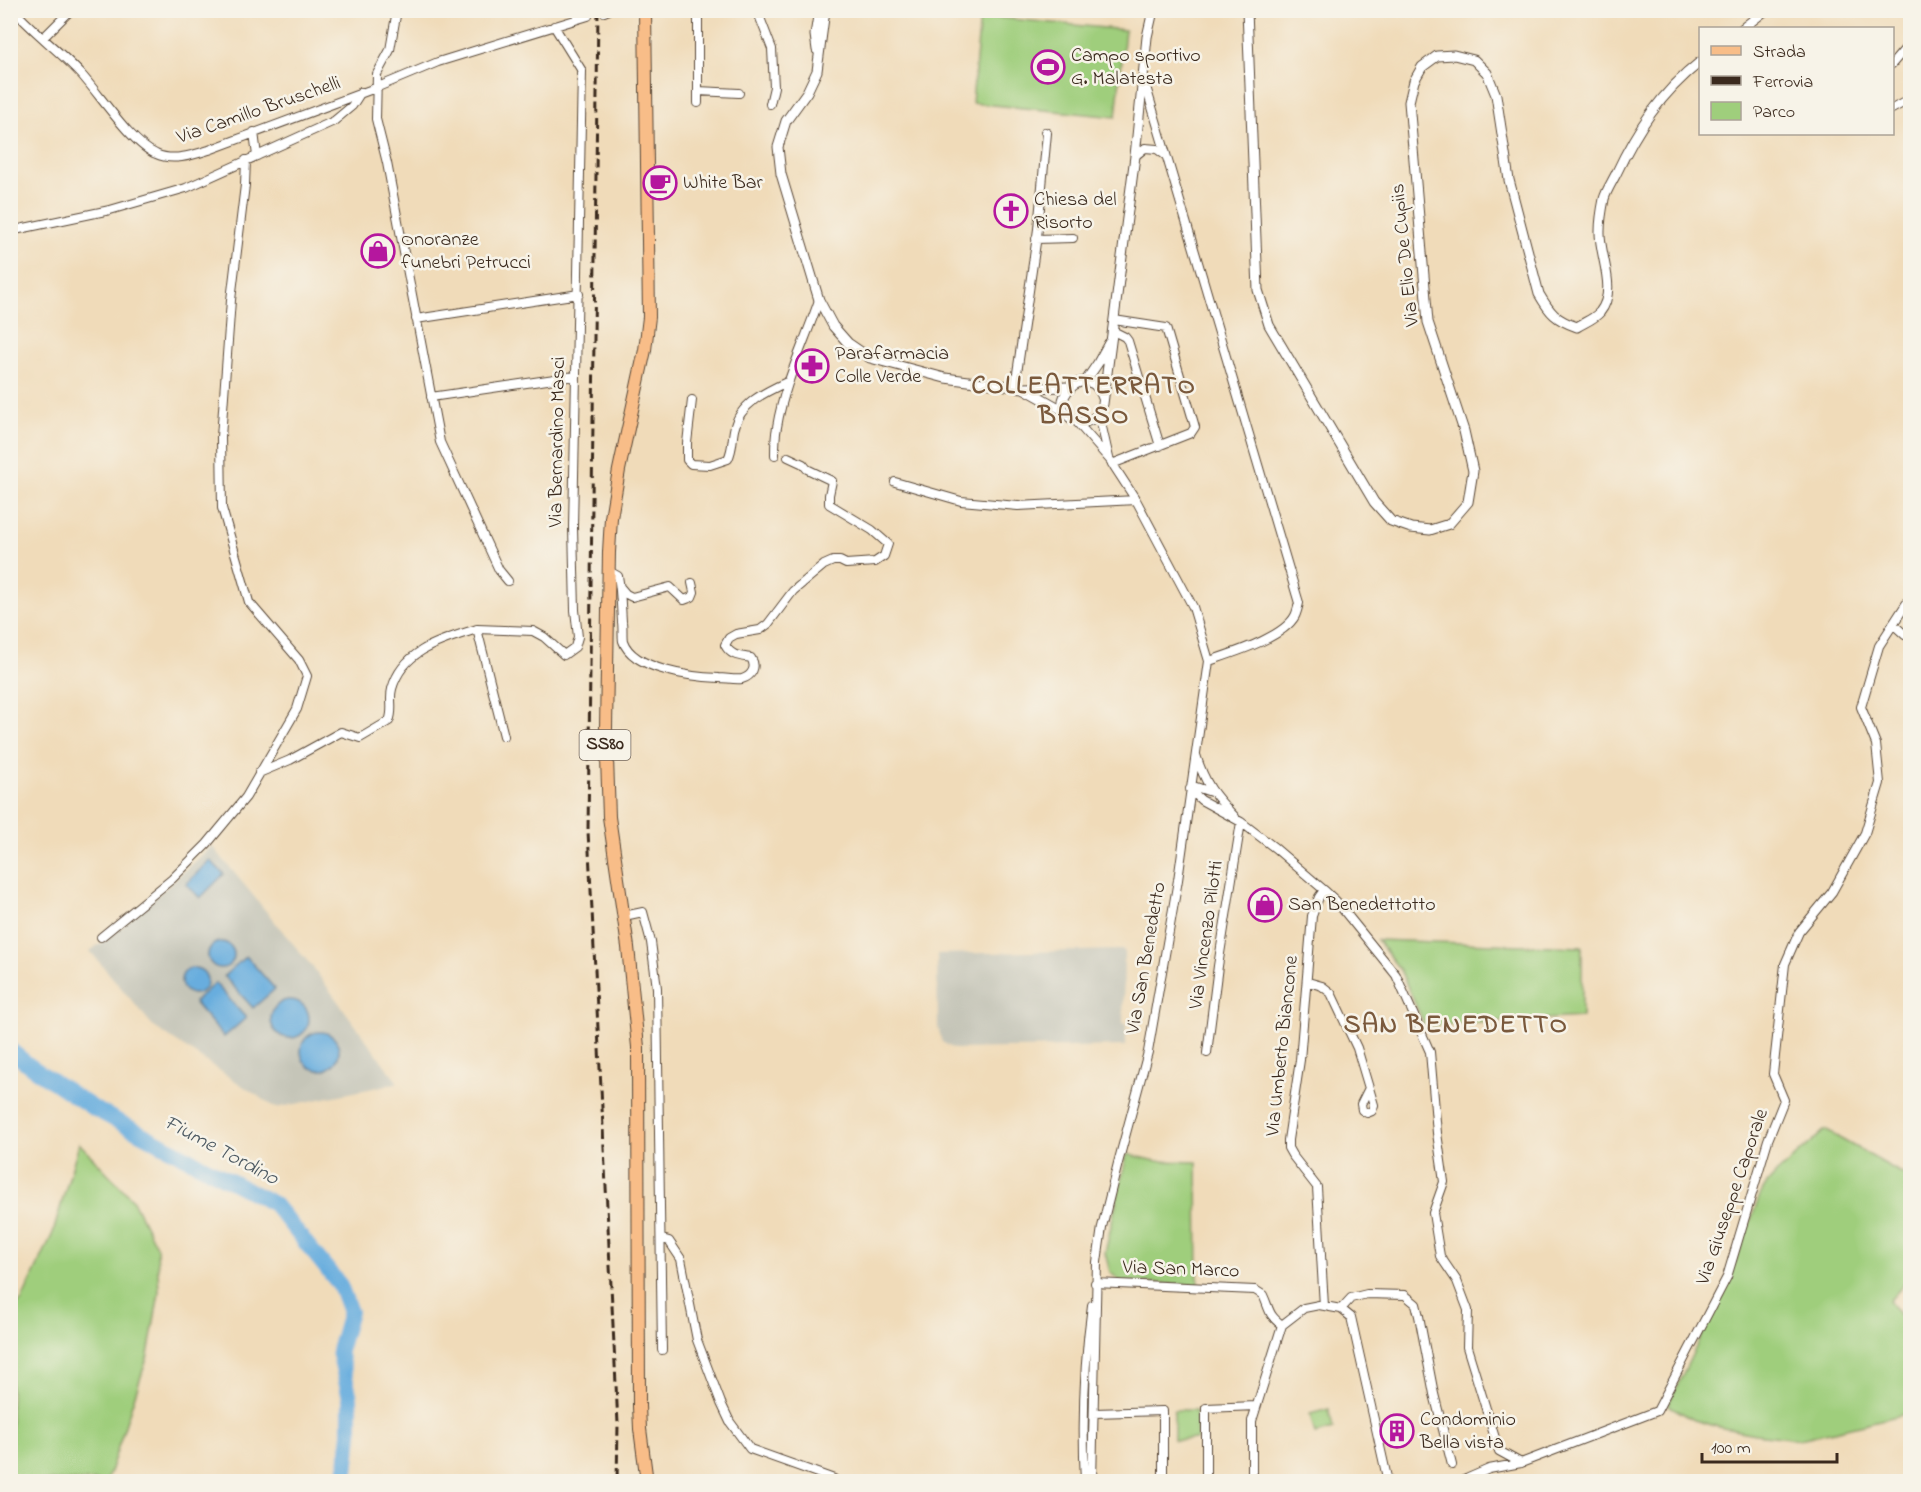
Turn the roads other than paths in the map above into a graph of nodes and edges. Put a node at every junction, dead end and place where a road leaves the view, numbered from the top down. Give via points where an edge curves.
1 (14, 10) edge
2 (71, 10) edge
3 (397, 10) edge
4 (645, 10) edge
5 (698, 10) edge
6 (757, 10) edge
7 (819, 10) edge
8 (825, 10) edge
9 (1155, 10) edge
10 (1247, 10) edge
11 (1766, 10) edge
12 (588, 16) dead end
13 (554, 26) junction
14 (1744, 27) edge
15 (44, 39) junction
16 (1911, 43) edge
17 (819, 63) junction
18 (1894, 63) edge
19 (1699, 64) edge
20 (1143, 78) junction
21 (378, 87) junction
22 (698, 91) junction
23 (361, 92) junction
24 (739, 93) dead end
25 (1911, 99) edge
26 (698, 103) dead end
27 (770, 104) dead end
28 (1894, 108) edge
29 (254, 132) junction
30 (1045, 132) dead end
31 (257, 156) junction
32 (1135, 156) junction
33 (1167, 156) junction
34 (246, 160) junction
35 (10, 231) edge
36 (1073, 238) dead end
37 (1036, 239) junction
38 (579, 294) junction
39 (819, 300) junction
40 (416, 319) junction
41 (1114, 320) junction
42 (1112, 334) junction
43 (575, 376) junction
44 (789, 381) junction
45 (1085, 382) junction
46 (1069, 387) junction
47 (1019, 388) junction
48 (431, 397) junction
49 (1103, 399) junction
50 (692, 400) dead end
51 (1065, 411) junction
52 (1099, 414) junction
53 (1075, 420) junction
54 (1160, 446) junction
55 (775, 455) dead end
56 (788, 457) dead end
57 (1111, 462) junction
58 (895, 482) dead end
59 (1136, 500) junction
60 (609, 571) junction
61 (508, 581) dead end
62 (692, 583) dead end
63 (620, 587) junction
64 (1911, 598) edge
65 (1893, 624) junction
66 (477, 629) junction
67 (1911, 637) edge
68 (1209, 660) junction
69 (504, 736) dead end
70 (1195, 751) junction
71 (260, 773) junction
72 (1190, 789) junction
73 (1213, 793) junction
74 (1207, 804) junction
75 (1186, 814) junction
76 (1240, 822) junction
77 (1324, 890) junction
78 (624, 916) junction
79 (101, 937) dead end
80 (1308, 982) junction
81 (1207, 1053) dead end
82 (1368, 1090) dead end
83 (662, 1239) junction
84 (1095, 1283) junction
85 (1324, 1306) junction
86 (1341, 1309) junction
87 (1282, 1325) junction
88 (663, 1350) dead end
89 (1256, 1407) junction
90 (1094, 1413) junction
91 (1521, 1463) junction
92 (1452, 1465) dead end
93 (647, 1482) edge
94 (835, 1482) edge
95 (1085, 1482) edge
96 (1092, 1482) edge
97 (1162, 1482) edge
98 (1206, 1482) edge
99 (1252, 1482) edge
100 (1388, 1482) edge
101 (1459, 1482) edge

1 - 15 street, Via Camillo Bruschelli
2 - 15 street
3 - 21 street via 390,50 377,75
4 - 60 main road, SS80 via 649,317 614,495
5 - 22 street
6 - 27 street via 772,49 774,87
7 - 17 street via 815,35
8 - 17 street
9 - 20 street via 1147,37
10 - 19 street, Via Elio De Cupiis via 1258,290 1266,316 1374,502 1391,521 1411,528 1430,530 1449,524 1468,502 1473,471 1464,430 1428,322 1409,102 1422,67 1437,56 1454,55 1474,60 1487,73 1496,94 1509,180 1539,294 1549,311 1577,327 1602,310 1606,296 1607,272 1600,233 1604,198 1645,120 1678,80
11 - 14 street
12 - 13 street, Via Camillo Bruschelli
13 - 21 street, Via Camillo Bruschelli via 438,62
13 - 38 street, Via Bernardino Masci via 582,71
15 - 29 street, Via Camillo Bruschelli via 80,73 142,146 157,155 193,155
16 - 18 street
17 - 39 street via 807,92 786,121 778,147 781,174
20 - 32 street
20 - 33 street
21 - 23 street, Via Camillo Bruschelli
21 - 40 street via 376,119
22 - 24 street
22 - 26 street
23 - 29 street, Via Camillo Bruschelli
23 - 31 street via 334,121
25 - 28 street
29 - 31 street
30 - 37 street
31 - 34 street
32 - 33 street via 1145,148 1158,149
32 - 41 street
33 - 68 street via 1299,603 1295,617 1283,630 1246,649
34 - 35 street via 160,196
34 - 71 street via 222,425 222,508 249,602 299,660 306,676 297,709
36 - 37 street
37 - 47 street
38 - 40 street
38 - 43 street, Via Bernardino Masci
39 - 44 street
39 - 47 street via 833,326 848,343 870,358 945,378
40 - 48 street
41 - 42 street
41 - 54 street via 1168,331 1195,426 1191,433
42 - 45 street
42 - 49 street
42 - 54 street via 1128,341
43 - 48 street
43 - 66 street, Via Bernardino Masci via 575,648 564,655 533,631
44 - 50 street via 752,400 738,417 728,459 710,465 687,460
44 - 55 street via 777,427
45 - 46 street
45 - 49 street via 1095,386
46 - 47 street
46 - 51 street via 1063,399
47 - 51 street
48 - 61 street via 440,442 499,570
49 - 52 street
51 - 53 street
52 - 53 street via 1088,421
52 - 57 street
53 - 57 street
54 - 57 street
56 - 63 street via 832,481 829,504 888,544 884,556 875,562 833,561 824,565 793,591 768,624 729,638 725,645 729,651 754,662 751,674 740,680 694,677 662,670 642,660 623,640
57 - 59 street, Via San Benedetto
58 - 59 street via 961,501 1007,505
59 - 68 street, Via San Benedetto via 1193,608
60 - 63 street via 618,576
60 - 78 main road, SS80 via 606,779
62 - 63 street via 692,597 684,600 670,587 632,597
64 - 65 street, Via Giuseppe Caporale
65 - 67 street
65 - 91 street, Via Giuseppe Caporale via 1879,646 1861,707 1876,744 1880,783 1865,833 1832,892 1799,932 1785,964 1773,1074 1784,1100 1727,1276 1657,1411
66 - 69 street
66 - 71 street via 437,642 407,661 393,684 389,721 360,738 340,732
68 - 70 street, Via San Benedetto
70 - 72 street, Via San Benedetto
70 - 73 street via 1202,776
71 - 79 street via 246,797 207,844 172,879
72 - 73 street
72 - 74 street
72 - 75 street, Via San Benedetto
73 - 76 street
74 - 75 street via 1196,802
74 - 76 street
75 - 84 street, Via San Benedetto via 1148,1052 1102,1227
76 - 77 street
76 - 81 street, Via Vincenzo Pilotti
77 - 80 street, Via Umberto Biancone via 1312,916
77 - 91 street via 1396,975 1430,1053 1444,1182 1433,1213 1440,1256 1457,1281 1468,1310 1467,1347 1499,1451
78 - 83 street via 643,912 657,987
78 - 93 main road, SS80 via 638,1047 639,1406
80 - 82 street via 1331,993 1357,1048
80 - 85 street, Via Umberto Biancone via 1288,1148 1317,1187
83 - 88 street
83 - 94 street via 669,1241 681,1259 697,1340 730,1422 750,1449
84 - 87 street, Via San Marco via 1255,1290 1263,1295 1273,1319
84 - 90 street, Via San Benedetto
84 - 95 street via 1088,1338
85 - 86 street
85 - 87 street via 1304,1308
86 - 92 street via 1351,1298 1367,1294 1405,1295 1416,1304
86 - 100 street via 1351,1317
87 - 89 street
89 - 98 street via 1206,1408
89 - 99 street via 1252,1420
90 - 96 street, Via San Benedetto
90 - 97 street via 1163,1411
91 - 101 street, Via Giuseppe Caporale via 1489,1469

